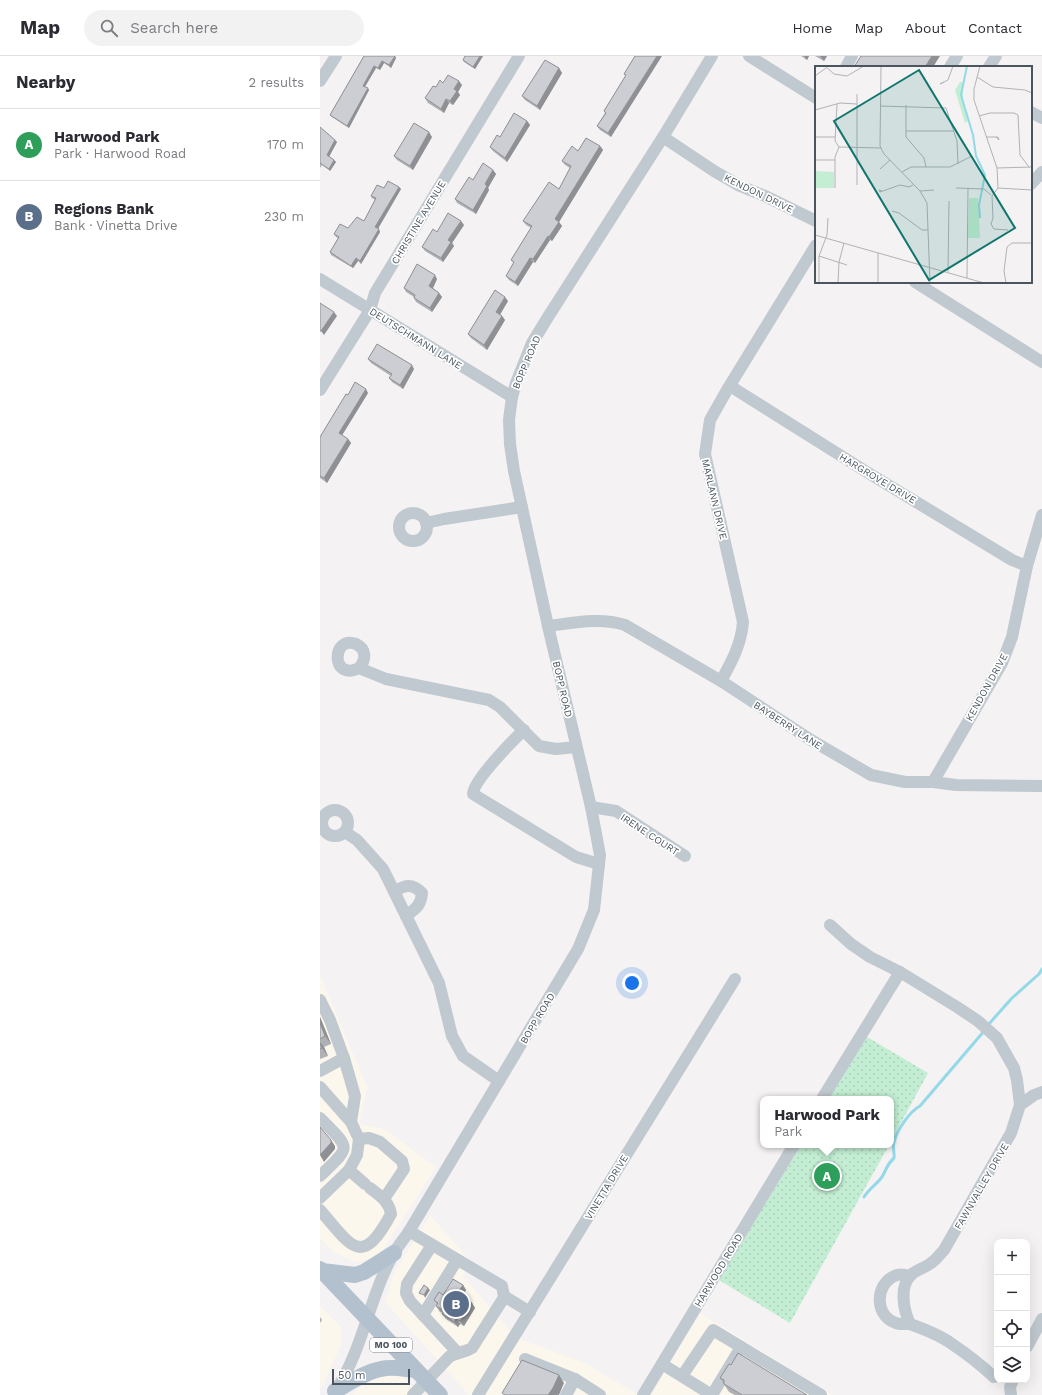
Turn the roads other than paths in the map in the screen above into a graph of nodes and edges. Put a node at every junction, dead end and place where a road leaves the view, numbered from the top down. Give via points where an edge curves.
1 (336, 56) edge
2 (519, 56) edge
3 (712, 56) edge
4 (749, 56) edge
5 (852, 56) edge
6 (957, 56) edge
7 (996, 56) edge
8 (847, 66) edge
9 (951, 66) edge
10 (990, 66) edge
11 (320, 81) edge
12 (815, 97) edge
13 (1032, 113) edge
14 (1042, 118) edge
15 (662, 137) junction
16 (1042, 172) edge
17 (1032, 183) edge
18 (815, 221) edge
19 (815, 247) edge
20 (320, 279) edge
21 (917, 283) edge
22 (370, 310) junction
23 (1042, 362) edge
24 (730, 386) junction
25 (320, 390) edge
26 (512, 397) junction
27 (522, 507) junction
28 (1042, 516) edge
29 (426, 523) dead end
30 (1027, 566) junction
31 (548, 626) junction
32 (360, 668) dead end
33 (721, 682) junction
34 (524, 730) junction
35 (576, 747) junction
36 (933, 782) junction
37 (1042, 786) edge
38 (591, 807) junction
39 (345, 832) dead end
40 (685, 856) dead end
41 (599, 864) junction
42 (394, 891) junction
43 (406, 916) junction
44 (830, 925) dead end
45 (900, 972) junction
46 (735, 979) dead end
47 (320, 1000) edge
48 (344, 1058) junction
49 (320, 1071) edge
50 (1017, 1080) junction
51 (499, 1081) junction
52 (320, 1087) edge
53 (1041, 1093) edge
54 (824, 1096) edge
55 (1020, 1105) junction
56 (320, 1118) edge
57 (351, 1122) junction
58 (359, 1139) junction
59 (792, 1148) edge
60 (349, 1170) junction
61 (320, 1176) edge
62 (320, 1198) edge
63 (384, 1199) junction
64 (320, 1210) edge
65 (409, 1231) junction
66 (432, 1245) junction
67 (394, 1253) junction
68 (457, 1260) junction
69 (321, 1270) edge
70 (910, 1276) junction
71 (504, 1296) junction
72 (530, 1312) junction
73 (423, 1315) junction
74 (368, 1319) junction
75 (1042, 1319) edge
76 (910, 1324) junction
77 (1030, 1341) edge
78 (741, 1347) junction
79 (506, 1350) junction
80 (458, 1354) junction
81 (662, 1364) junction
82 (682, 1376) junction
83 (994, 1377) dead end
84 (576, 1379) junction
85 (1012, 1383) edge
86 (429, 1386) edge
87 (334, 1393) edge
88 (412, 1395) edge
89 (478, 1395) edge
90 (566, 1395) edge
91 (600, 1395) edge
92 (643, 1395) edge
93 (712, 1395) edge
94 (820, 1395) edge
95 (1011, 1395) edge

1 - 11 street
2 - 22 street, CHRISTINE AVENUE via 374,293
3 - 15 street, BOPP ROAD
4 - 12 street
5 - 8 street
6 - 9 street
7 - 10 street
13 - 14 street
15 - 18 street, KENDON DRIVE via 740,186
15 - 26 street, BOPP ROAD via 548,317 530,349
16 - 17 street
19 - 24 street, MARLANN DRIVE
20 - 22 street, DEUTSCHMANN LANE
21 - 23 street
22 - 25 street, CHRISTINE AVENUE
22 - 26 street, DEUTSCHMANN LANE
24 - 30 street, HARGROVE DRIVE via 870,474 1012,560
24 - 33 street, MARLANN DRIVE via 710,420 705,454 743,622 737,652
26 - 27 street, BOPP ROAD via 509,420 510,444
27 - 29 street
27 - 31 street, BOPP ROAD
28 - 30 street, KENDON DRIVE
30 - 36 street, KENDON DRIVE via 1012,637 1002,663
31 - 33 street, BAYBERRY LANE via 596,621 617,622 636,630
31 - 35 street, BOPP ROAD
32 - 34 street via 386,679 490,700
33 - 36 street, BAYBERRY LANE via 871,775 905,782
34 - 35 street via 539,746 556,749
34 - 41 street via 487,771 473,789 473,794 576,857
35 - 38 street, BOPP ROAD
36 - 37 street, BAYBERRY LANE via 956,785
38 - 40 street, IRENE COURT via 616,811
38 - 41 street, BOPP ROAD via 600,855
39 - 42 street via 358,840 383,869
41 - 51 street, BOPP ROAD via 594,910 578,949
42 - 43 street
42 - 43 street via 410,886 416,887 422,893 417,908
43 - 51 street via 438,983 452,1036 463,1056
44 - 45 street via 870,957
45 - 50 street via 978,1021 994,1035 1008,1055
45 - 54 street
46 - 72 street, VINETTA DRIVE
47 - 48 street
48 - 49 street
48 - 57 street via 355,1096
50 - 53 street
50 - 55 street
51 - 65 street, BOPP ROAD
52 - 57 street
53 - 55 street
55 - 70 street, FAWNVALLEY DRIVE via 1011,1133 944,1250 930,1264
56 - 61 street via 343,1142 345,1148 342,1155
57 - 58 street
58 - 60 street via 358,1155
58 - 63 street via 369,1138 380,1142 402,1161 404,1169
59 - 81 street, HARWOOD ROAD
60 - 62 street
60 - 63 street
63 - 64 street via 390,1206 391,1214 371,1243 365,1247 357,1248 350,1244
65 - 66 street
65 - 67 street, BOPP ROAD
66 - 68 street
66 - 73 street via 406,1289 408,1297
67 - 69 main road via 355,1275
67 - 74 street, BOPP ROAD
68 - 71 street via 502,1286
68 - 73 street
69 - 74 main road, MO 100
70 - 76 street via 903,1300
70 - 76 street, FAWNVALLEY DRIVE via 898,1275 889,1280 883,1286 879,1298 881,1309 888,1318 899,1324
71 - 72 street
71 - 80 street via 475,1344
72 - 79 street, VINETTA DRIVE
73 - 80 street
74 - 86 main road, MO 100
74 - 87 street, BOPP ROAD via 352,1362
75 - 77 street
76 - 83 street, FAWNVALLEY DRIVE via 951,1343
78 - 82 street via 713,1330
78 - 93 street
78 - 94 street
79 - 84 street via 522,1364
79 - 89 street, VINETTA DRIVE
80 - 86 street via 450,1356
81 - 82 street
81 - 92 street, HARWOOD ROAD
82 - 93 street
84 - 90 street
84 - 91 street
85 - 95 street
86 - 87 main road via 390,1368 372,1371
86 - 88 street

